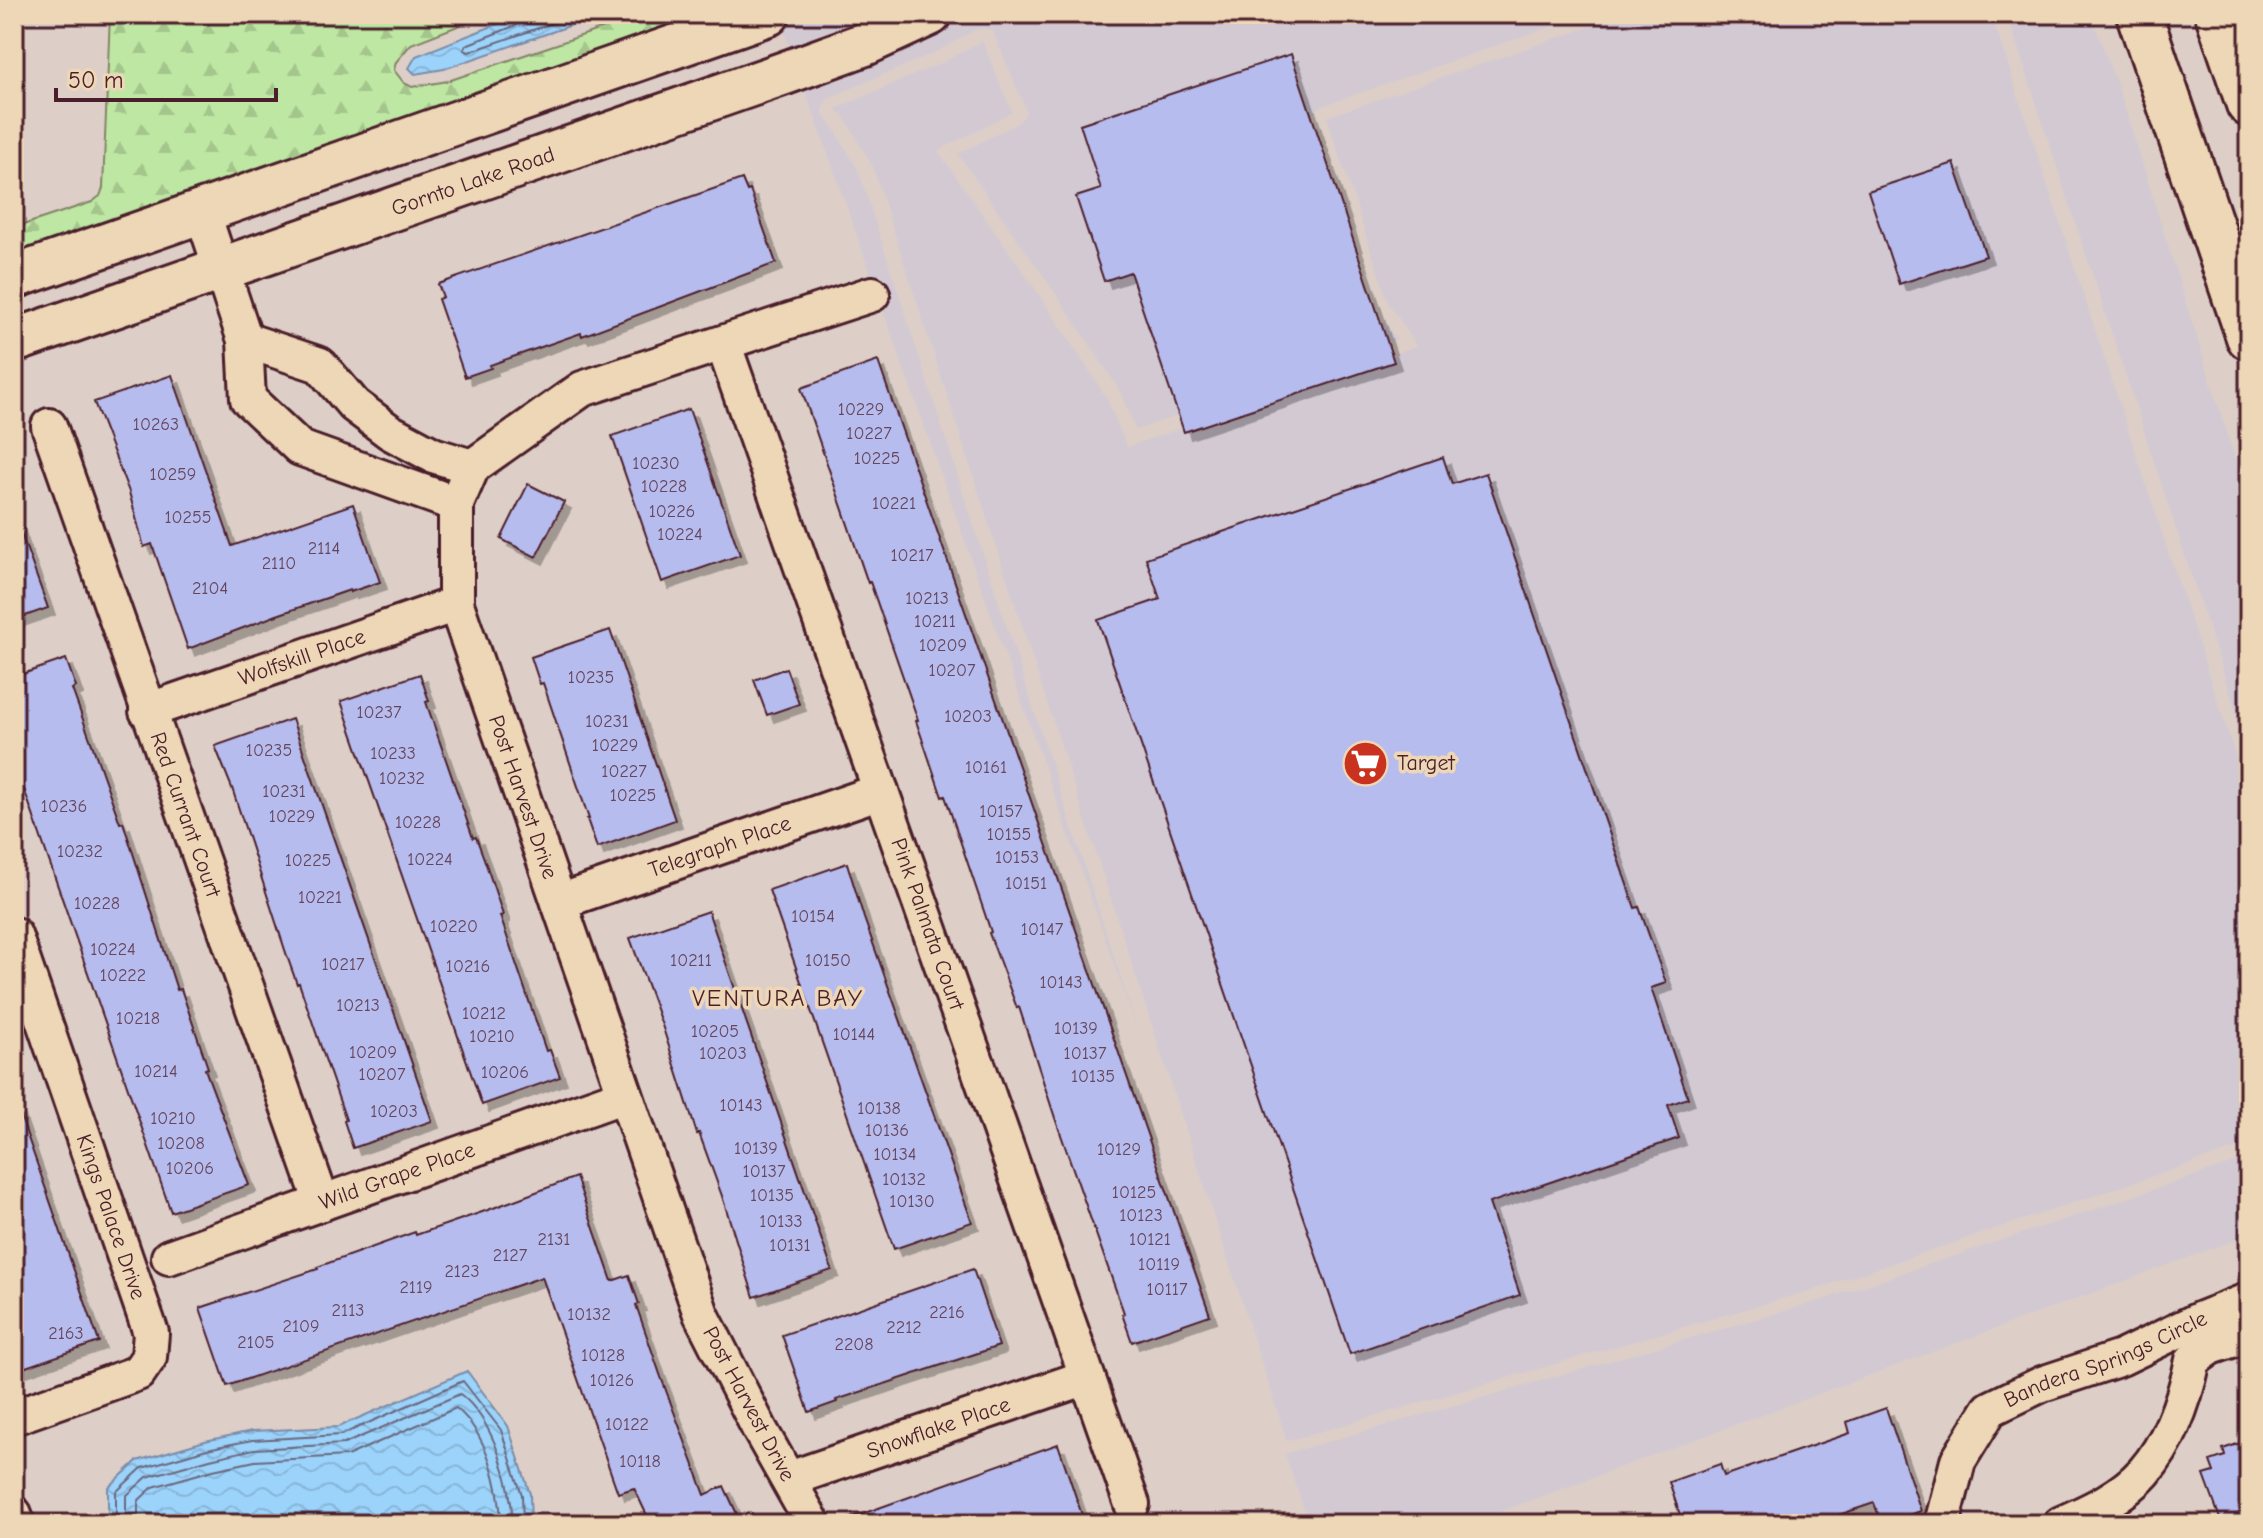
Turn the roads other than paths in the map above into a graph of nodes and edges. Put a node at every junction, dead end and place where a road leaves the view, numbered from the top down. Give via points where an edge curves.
1 (768, 14) edge
2 (930, 14) edge
3 (2139, 14) edge
4 (2218, 14) edge
5 (2249, 104) edge
6 (202, 211) junction
7 (221, 270) junction
8 (14, 277) edge
9 (872, 294) dead end
10 (2248, 331) edge
11 (245, 340) junction
12 (14, 341) edge
13 (723, 343) junction
14 (49, 426) dead end
15 (472, 467) junction
16 (456, 504) junction
17 (456, 604) junction
18 (147, 711) junction
19 (881, 791) junction
20 (559, 902) junction
21 (14, 935) edge
22 (625, 1095) junction
23 (322, 1203) junction
24 (169, 1257) dead end
25 (2249, 1300) edge
26 (2249, 1334) edge
27 (1087, 1377) junction
28 (14, 1417) edge
29 (789, 1479) junction
30 (1132, 1504) dead end
31 (14, 1514) edge
32 (17, 1524) edge
33 (813, 1524) edge
34 (1946, 1524) edge
35 (2061, 1524) edge

1 - 6 street
2 - 7 street, Gornto Lake Road via 785,73
3 - 10 main road
4 - 5 main road
6 - 7 street
6 - 8 street
7 - 11 street
7 - 12 street, Gornto Lake Road
9 - 13 street
11 - 15 street via 320,365 354,405 390,432 433,455
11 - 16 street via 248,399 300,448
13 - 15 street via 582,389
13 - 19 street, Pink Palmata Court
14 - 18 street, Red Currant Court
15 - 16 street, Post Harvest Drive
16 - 17 street, Post Harvest Drive
17 - 18 street, Wolfskill Place
17 - 20 street, Post Harvest Drive
18 - 23 street, Red Currant Court
19 - 20 street, Telegraph Place
19 - 27 street, Pink Palmata Court
20 - 22 street, Post Harvest Drive
21 - 28 street, Kings Palace Drive via 151,1333 149,1357 138,1373
22 - 23 street, Wild Grape Place
22 - 29 street, Post Harvest Drive via 701,1314
23 - 24 street, Wild Grape Place
25 - 34 street, Bandera Springs Circle via 1990,1409 1958,1461
26 - 35 street, Bandera Springs Circle via 2211,1347 2193,1360 2186,1393 2143,1473 2098,1508
27 - 29 street, Snowflake Place
27 - 30 street, Pink Palmata Court
29 - 33 street, Post Harvest Drive
31 - 32 street

